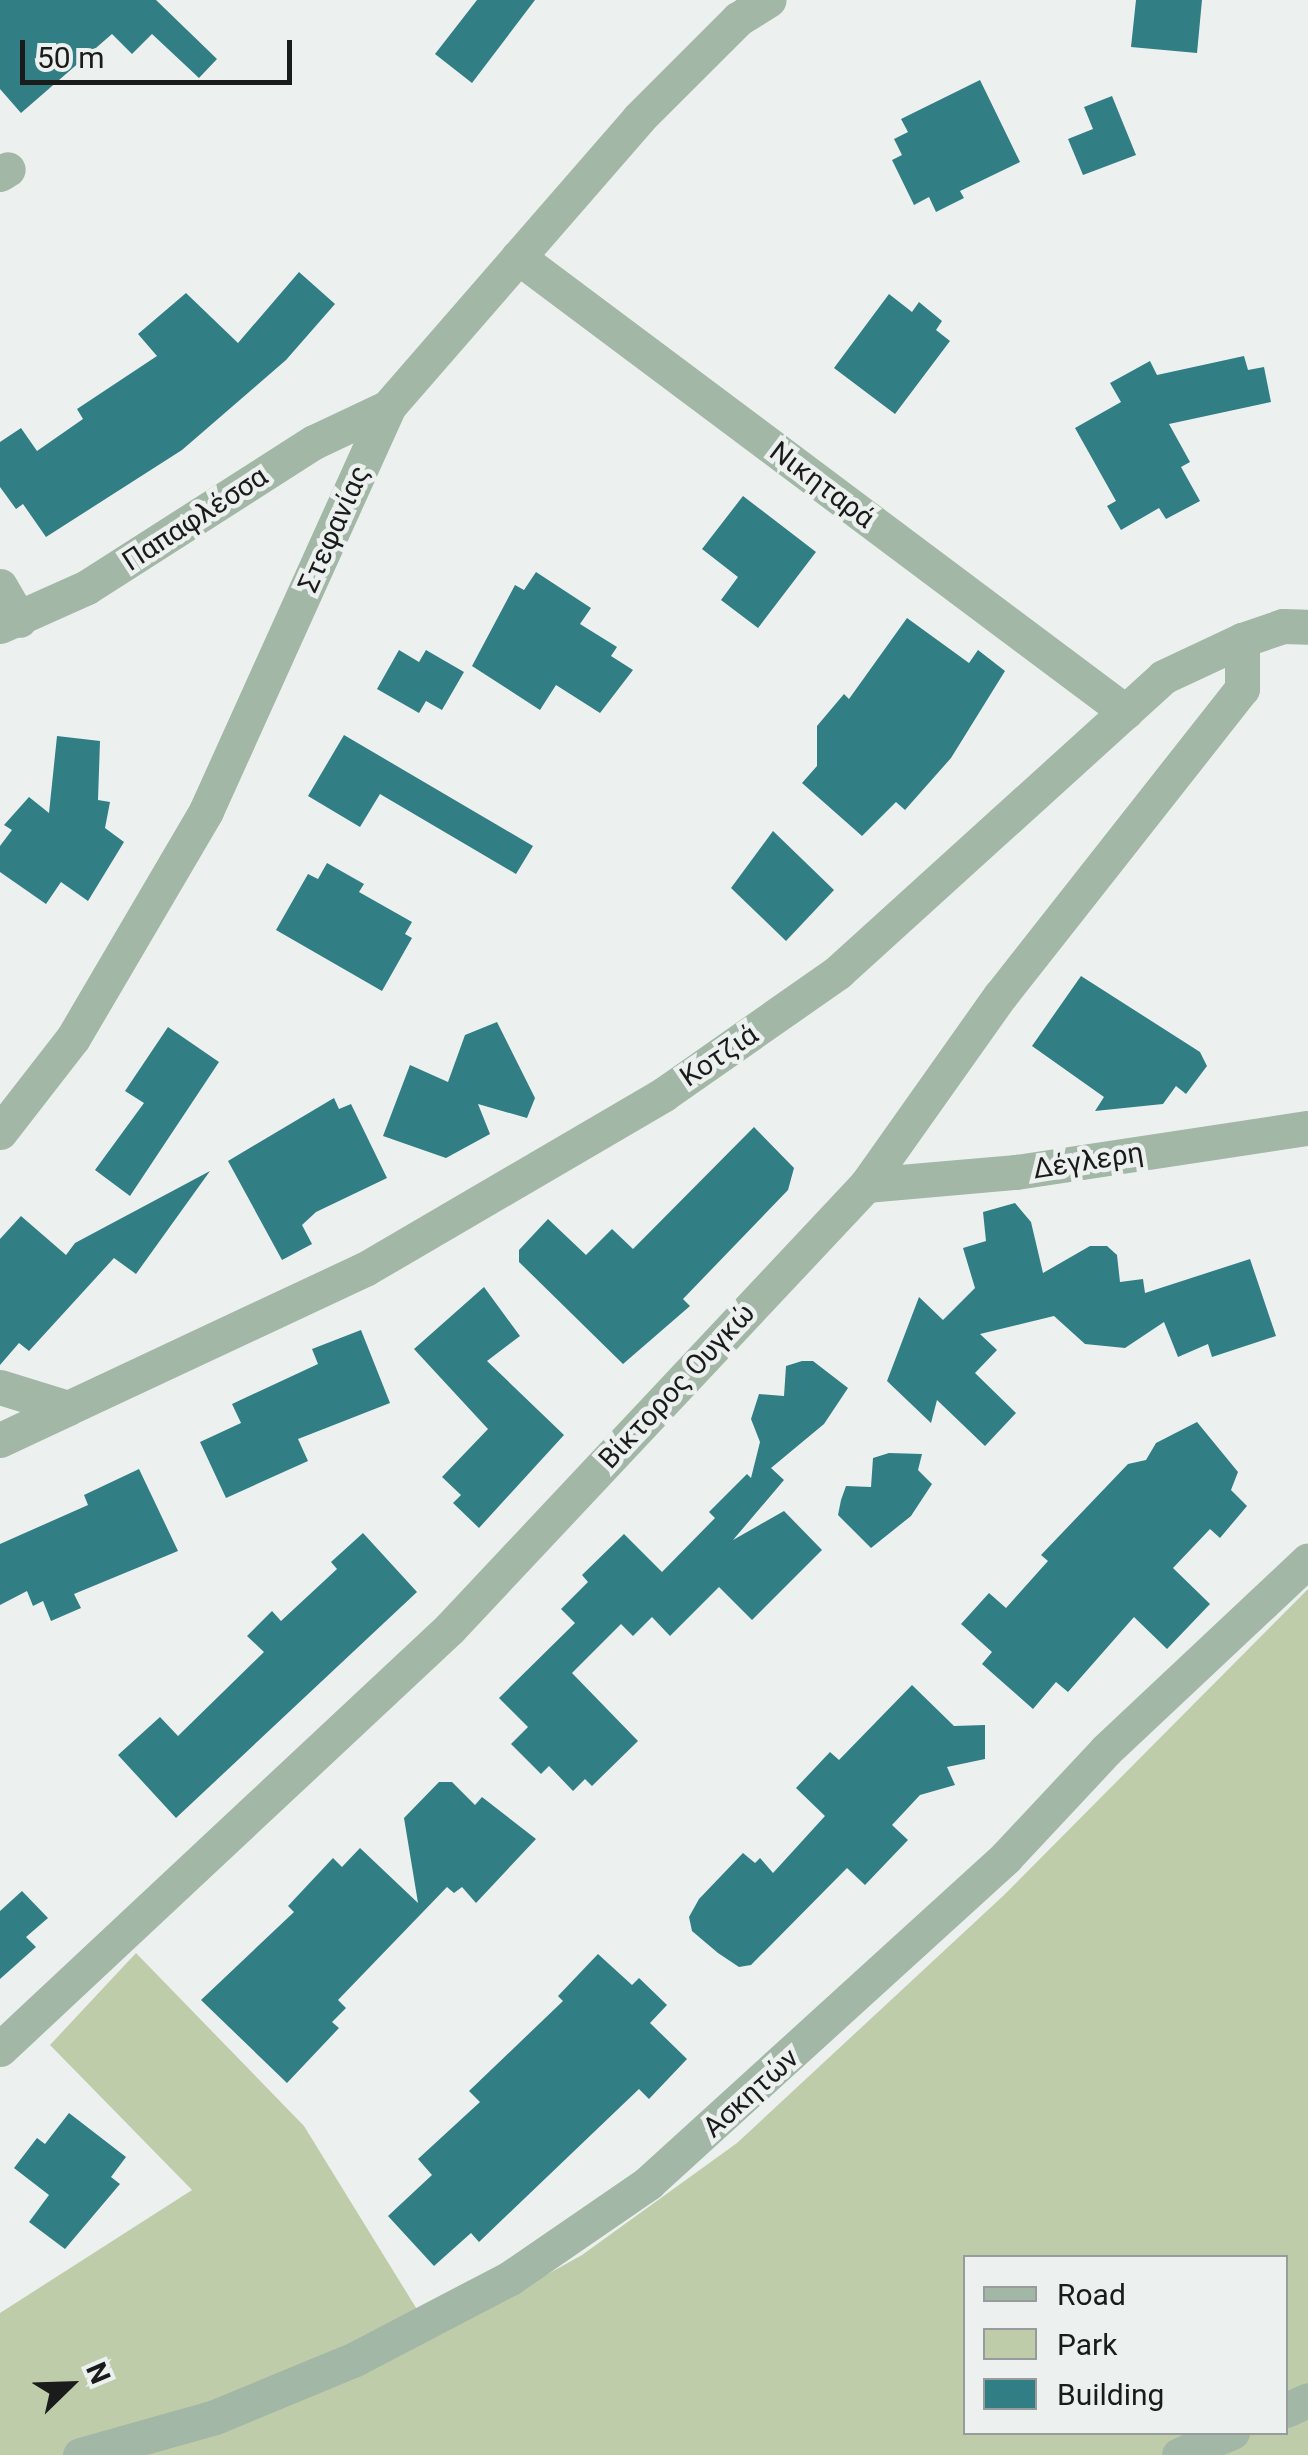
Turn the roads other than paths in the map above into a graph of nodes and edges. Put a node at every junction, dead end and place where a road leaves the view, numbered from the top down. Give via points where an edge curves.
1 (769, 0) edge
2 (731, 6) edge
3 (518, 258) junction
4 (388, 408) junction
5 (0, 586) edge
6 (10, 623) edge
7 (1308, 627) edge
8 (1242, 640) junction
9 (1126, 712) junction
10 (1308, 1128) edge
11 (0, 1132) edge
12 (866, 1185) junction
13 (0, 1388) edge
14 (68, 1408) junction
15 (0, 1440) edge
16 (1308, 1560) edge
17 (0, 2050) edge
18 (1225, 2435) edge
19 (80, 2455) edge
20 (1179, 2455) edge

1 - 2 street, Στεφανίας
2 - 3 street, Στεφανίας
3 - 4 street, Στεφανίας
3 - 9 street, Νικηταρά
4 - 6 street, Παπαφλέσσα via 314,442 86,588
4 - 11 street, Στεφανίας via 206,811 73,1038
5 - 6 street
7 - 8 street, Κοτζιά via 1283,626
8 - 9 street, Κοτζιά via 1164,676
8 - 12 street, Βίκτορος Ουγκώ via 1242,689 1000,996
9 - 14 street, Κοτζιά via 838,972 664,1094 364,1269
10 - 12 street, Δέγλερη via 1016,1172
12 - 17 street, Βίκτορος Ουγκώ via 450,1628
13 - 14 street
14 - 15 street, Κοτζιά
16 - 19 street, Ασκητών via 1106,1750 1006,1857 648,2183 510,2278 356,2359 215,2418
18 - 20 street

